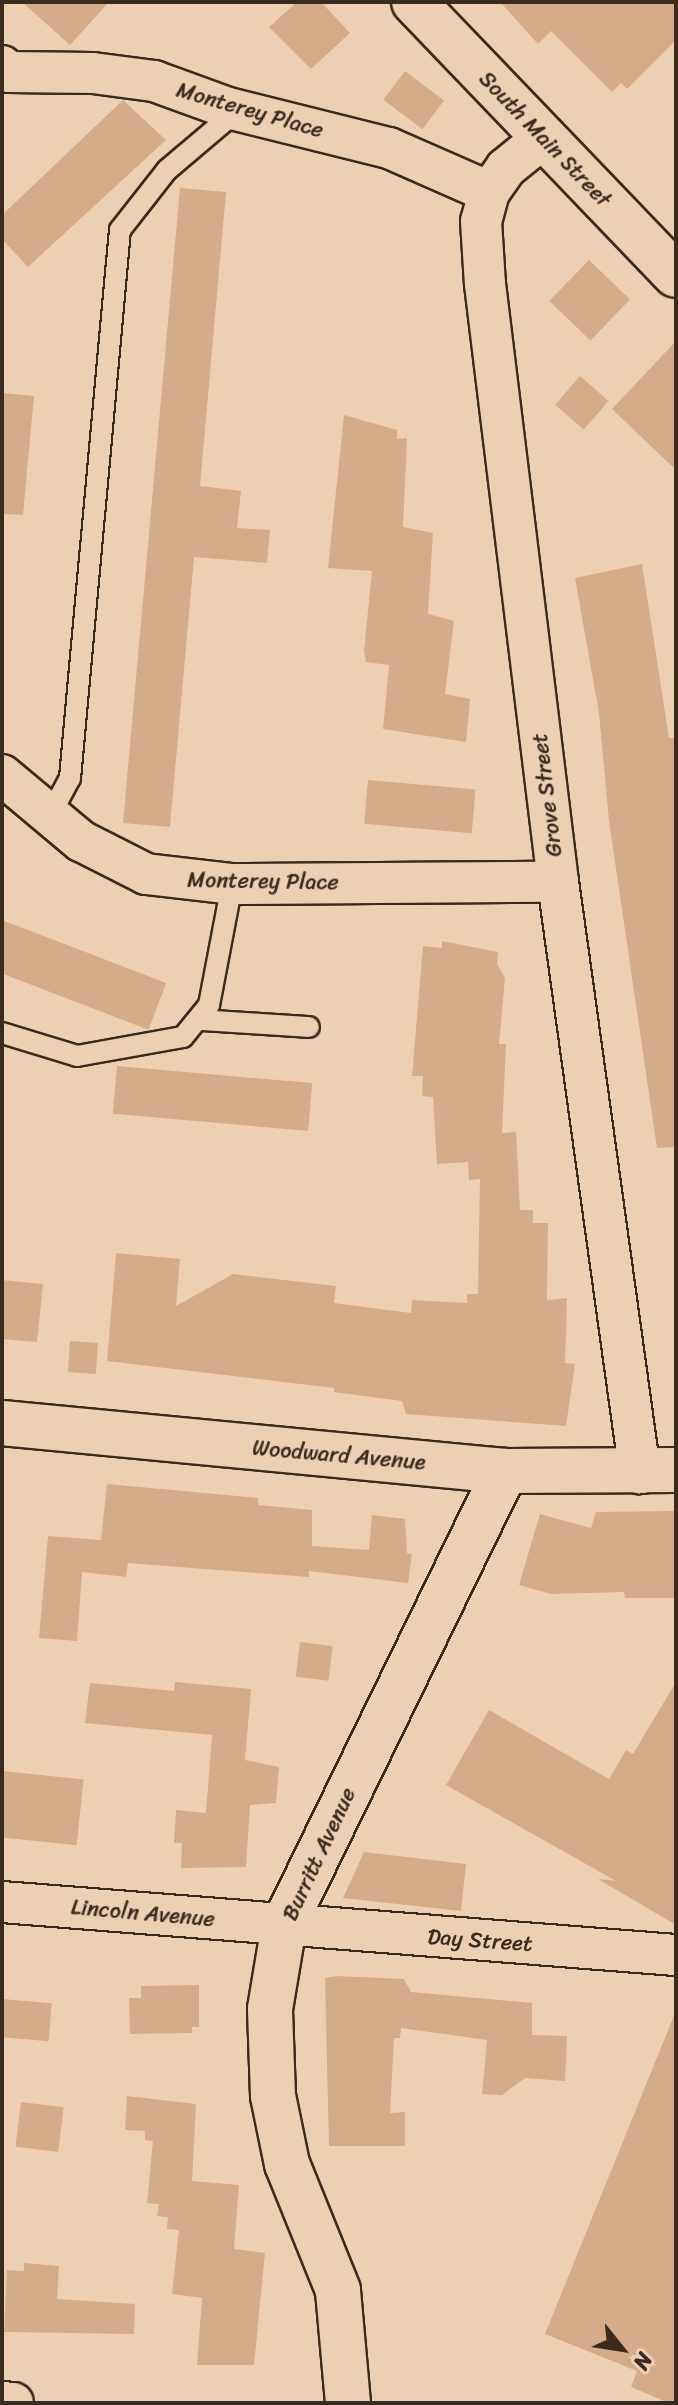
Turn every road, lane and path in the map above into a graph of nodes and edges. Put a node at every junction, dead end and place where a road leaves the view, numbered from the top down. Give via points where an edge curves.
1 (431, 8) edge
2 (2, 66) edge
3 (238, 110) junction
4 (543, 138) junction
5 (489, 192) junction
6 (676, 275) edge
7 (2, 775) edge
8 (49, 817) junction
9 (558, 882) junction
10 (232, 884) junction
11 (201, 1020) junction
12 (309, 1027) dead end
13 (2, 1033) edge
14 (2, 1423) edge
15 (505, 1471) junction
16 (658, 1471) edge
17 (2, 1902) edge
18 (284, 1925) junction
19 (676, 1955) edge
20 (2, 2402) edge
21 (13, 2403) edge
22 (348, 2403) edge

1 - 4 main road, South Main Street
2 - 3 street, Monterey Place via 9,72 93,73 154,81
3 - 5 street, Monterey Place via 389,148
3 - 8 lane via 167,170 120,230 70,778
4 - 5 street, Grove Street via 506,168
4 - 6 main road, South Main Street
5 - 9 street, Grove Street via 481,221 485,284
7 - 8 street, Monterey Place
8 - 10 street, Monterey Place via 81,841 146,874
9 - 10 street, Monterey Place
9 - 16 street, Grove Street
10 - 11 lane via 209,1005
11 - 12 lane
11 - 13 lane via 183,1037 77,1056
14 - 15 main road, Woodward Avenue
15 - 16 main road, Woodward Avenue
15 - 18 main road, Burritt Avenue
17 - 18 street, Lincoln Avenue
18 - 19 street, Day Street
18 - 22 main road, Burritt Avenue via 270,2009 273,2096 287,2164 338,2290
20 - 21 street

